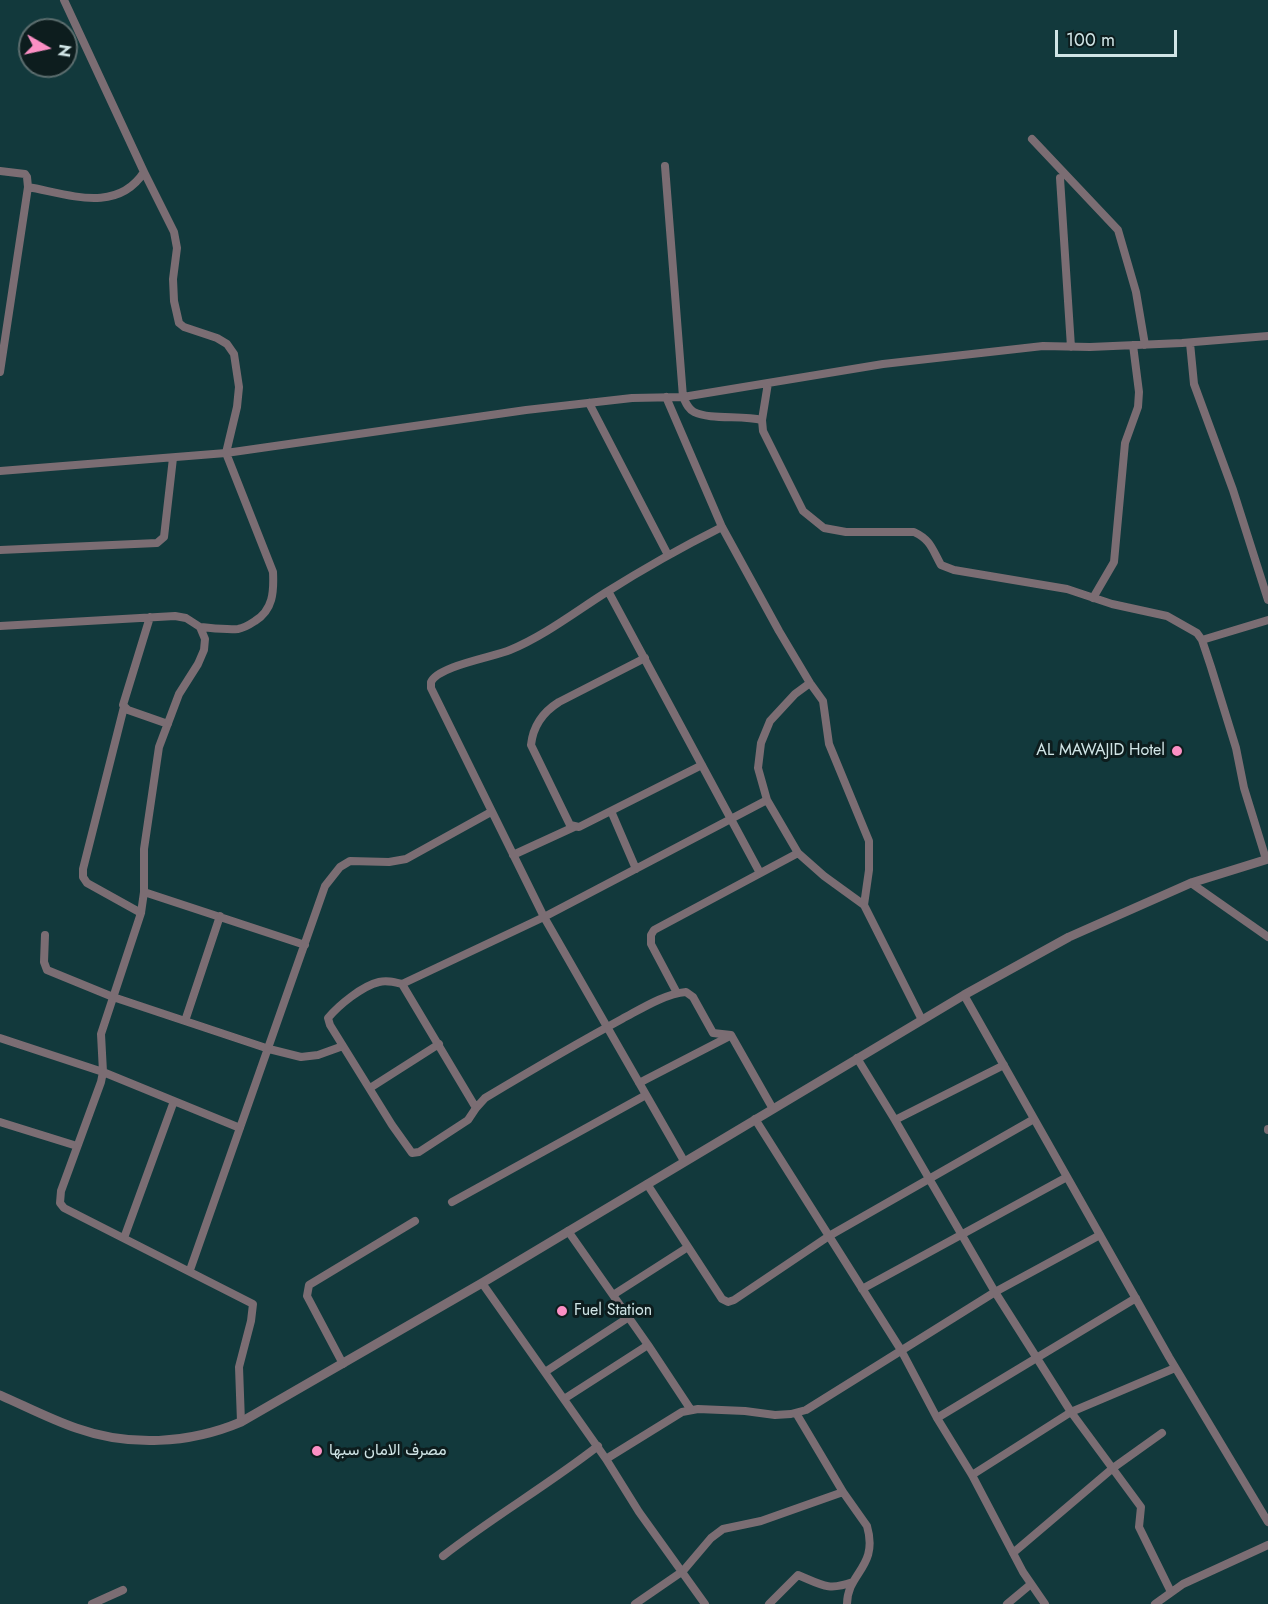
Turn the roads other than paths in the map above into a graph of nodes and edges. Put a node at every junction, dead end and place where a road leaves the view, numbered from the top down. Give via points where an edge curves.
1 (64, 0) edge
2 (1032, 139) dead end
3 (665, 166) dead end
4 (0, 171) edge
5 (144, 172) junction
6 (1060, 178) dead end
7 (28, 187) junction
8 (1268, 336) edge
9 (1190, 343) junction
10 (1133, 345) junction
11 (1145, 345) junction
12 (1071, 347) junction
13 (0, 372) edge
14 (768, 383) junction
15 (666, 397) junction
16 (683, 397) junction
17 (589, 403) junction
18 (762, 420) junction
19 (226, 453) junction
20 (173, 458) junction
21 (0, 471) edge
22 (722, 527) junction
23 (0, 550) edge
24 (668, 555) junction
25 (608, 591) junction
26 (1093, 598) junction
27 (1268, 600) edge
28 (150, 617) junction
29 (1268, 620) edge
30 (0, 626) edge
31 (200, 627) junction
32 (1202, 640) junction
33 (645, 658) junction
34 (810, 683) junction
35 (124, 707) junction
36 (168, 724) junction
37 (702, 765) junction
38 (767, 800) junction
39 (611, 811) junction
40 (491, 812) junction
41 (730, 819) junction
42 (574, 827) junction
43 (798, 853) junction
44 (513, 855) junction
45 (1267, 859) edge
46 (636, 869) junction
47 (760, 873) junction
48 (1191, 883) junction
49 (144, 892) junction
50 (864, 904) junction
51 (141, 913) junction
52 (220, 916) junction
53 (544, 917) junction
54 (45, 935) dead end
55 (1268, 937) edge
56 (305, 945) junction
57 (402, 984) junction
58 (678, 993) junction
59 (964, 995) junction
60 (113, 997) junction
61 (922, 1020) junction
62 (185, 1021) junction
63 (607, 1027) junction
64 (731, 1035) junction
65 (0, 1038) edge
66 (439, 1044) junction
67 (343, 1046) junction
68 (269, 1048) junction
69 (857, 1058) junction
70 (1004, 1065) junction
71 (103, 1072) junction
72 (639, 1083) junction
73 (370, 1088) junction
74 (646, 1095) junction
75 (174, 1101) junction
76 (476, 1108) junction
77 (773, 1109) junction
78 (756, 1119) junction
79 (1034, 1119) junction
80 (895, 1120) junction
81 (0, 1122) edge
82 (240, 1128) junction
83 (77, 1146) junction
84 (684, 1161) junction
85 (1067, 1177) junction
86 (928, 1178) junction
87 (646, 1184) junction
88 (452, 1202) dead end
89 (415, 1221) dead end
90 (568, 1231) junction
91 (1100, 1235) junction
92 (829, 1236) junction
93 (961, 1236) junction
94 (124, 1238) junction
95 (688, 1247) junction
96 (190, 1270) junction
97 (482, 1283) junction
98 (862, 1289) junction
99 (995, 1292) junction
100 (613, 1295) junction
101 (1136, 1298) junction
102 (629, 1317) junction
103 (648, 1345) junction
104 (900, 1350) junction
105 (1037, 1358) junction
106 (343, 1364) junction
107 (1175, 1368) junction
108 (545, 1372) junction
109 (0, 1395) edge
110 (564, 1399) junction
111 (691, 1410) junction
112 (1071, 1412) junction
113 (796, 1413) junction
114 (937, 1418) junction
115 (241, 1422) junction
116 (1162, 1433) dead end
117 (598, 1446) junction
118 (606, 1459) junction
119 (1113, 1468) junction
120 (972, 1474) junction
121 (843, 1492) junction
122 (1268, 1522) edge
123 (1268, 1545) edge
124 (1013, 1553) junction
125 (443, 1556) dead end
126 (683, 1571) junction
127 (853, 1582) junction
128 (1031, 1584) junction
129 (123, 1590) dead end
130 (1172, 1592) junction
131 (92, 1604) edge
132 (635, 1604) edge
133 (705, 1604) edge
134 (769, 1604) edge
135 (847, 1604) edge
136 (1007, 1604) edge
137 (1045, 1604) edge
138 (1155, 1604) edge

1 - 5 street
2 - 11 street via 1118,230 1136,292
3 - 16 street
4 - 7 street via 25,174
5 - 7 street via 121,194 105,199
5 - 19 street via 174,232 174,301 179,323 218,338 234,354 239,387
6 - 12 street
7 - 13 street
8 - 9 street
9 - 11 street
9 - 27 street via 1194,384
10 - 11 street
10 - 12 street
10 - 26 street via 1138,407 1125,443 1114,562
12 - 14 street via 1043,346 883,364
14 - 16 street
14 - 18 street
15 - 16 street
15 - 17 street
15 - 22 street
16 - 18 street via 695,413
17 - 19 street
17 - 24 street
18 - 26 street via 763,431 804,511 828,530 914,532 929,541 941,565 954,570 1067,589
19 - 20 street
19 - 31 street via 273,572 274,590 269,607 244,628
20 - 21 street
20 - 23 street via 164,537 157,543
22 - 24 street
22 - 34 street
24 - 25 street
25 - 33 street
25 - 40 street via 509,651 480,658 433,678 431,688
26 - 32 street via 1167,616 1193,630
28 - 30 street
28 - 31 street via 182,617
28 - 35 street
29 - 32 street
31 - 36 street via 204,650 179,694
32 - 45 street
33 - 37 street
33 - 42 street via 559,702 536,727 531,745
34 - 38 street via 770,721 761,743 758,768
34 - 50 street via 824,701 829,744 869,841
35 - 36 street
35 - 51 street via 83,878 87,884
36 - 49 street via 159,747 146,838
37 - 39 street
37 - 41 street
38 - 41 street
38 - 43 street
39 - 42 street
39 - 46 street
40 - 44 street
40 - 56 street via 406,859 350,861 340,867 325,886
41 - 46 street
41 - 47 street
42 - 44 street
43 - 47 street
43 - 50 street
44 - 53 street
45 - 48 street
46 - 53 street
47 - 58 street via 654,930 651,944
48 - 55 street
48 - 59 street via 1069,937
49 - 51 street
49 - 52 street
50 - 61 street
51 - 60 street
52 - 56 street
52 - 62 street
53 - 57 street
53 - 63 street
54 - 60 street via 47,970
56 - 68 street
57 - 66 street
57 - 67 street via 376,982 334,1011 328,1018
58 - 63 street
58 - 64 street via 686,992 693,997 713,1033
59 - 61 street
59 - 70 street
60 - 62 street
60 - 71 street via 101,1034
61 - 69 street
62 - 68 street
63 - 72 street
63 - 76 street via 485,1098
64 - 72 street
64 - 77 street
65 - 71 street
66 - 73 street
66 - 76 street
67 - 68 street via 301,1057
67 - 73 street
68 - 82 street
69 - 77 street
69 - 80 street
70 - 79 street
70 - 80 street
71 - 75 street
71 - 83 street
72 - 74 street
73 - 76 street via 413,1154 468,1120
74 - 84 street
74 - 88 street
75 - 82 street
75 - 94 street
77 - 78 street
78 - 84 street
78 - 92 street
79 - 85 street
79 - 86 street
80 - 86 street
81 - 83 street
82 - 96 street
83 - 94 street via 60,1203
84 - 87 street
85 - 91 street
85 - 93 street
86 - 92 street
86 - 93 street
87 - 90 street
87 - 95 street
89 - 106 street via 309,1286 307,1296
90 - 97 street
90 - 100 street
91 - 99 street
91 - 101 street
92 - 95 street via 728,1302 722,1299
92 - 98 street
93 - 98 street
93 - 99 street
94 - 96 street
95 - 100 street
96 - 115 street via 253,1304 238,1367
97 - 106 street
97 - 108 street
98 - 104 street
99 - 104 street
99 - 105 street
100 - 102 street
101 - 105 street
101 - 107 street
102 - 103 street
102 - 108 street
103 - 110 street
103 - 111 street
104 - 113 street via 818,1404
104 - 114 street
105 - 112 street
105 - 114 street
106 - 115 street
107 - 112 street
107 - 122 street
108 - 110 street
109 - 115 street via 74,1428 139,1441 204,1434
110 - 117 street
111 - 113 street
111 - 118 street
112 - 119 street
112 - 120 street
113 - 121 street
114 - 120 street
116 - 119 street
117 - 118 street
117 - 125 street
118 - 126 street
119 - 124 street
119 - 130 street via 1141,1507 1139,1527
120 - 124 street
121 - 126 street via 723,1530 711,1538
121 - 127 street via 867,1526 870,1539 870,1552
123 - 130 street
124 - 128 street
126 - 132 street
126 - 133 street
127 - 134 street via 836,1588 798,1575
127 - 135 street
128 - 136 street
128 - 137 street
129 - 131 street
130 - 138 street

